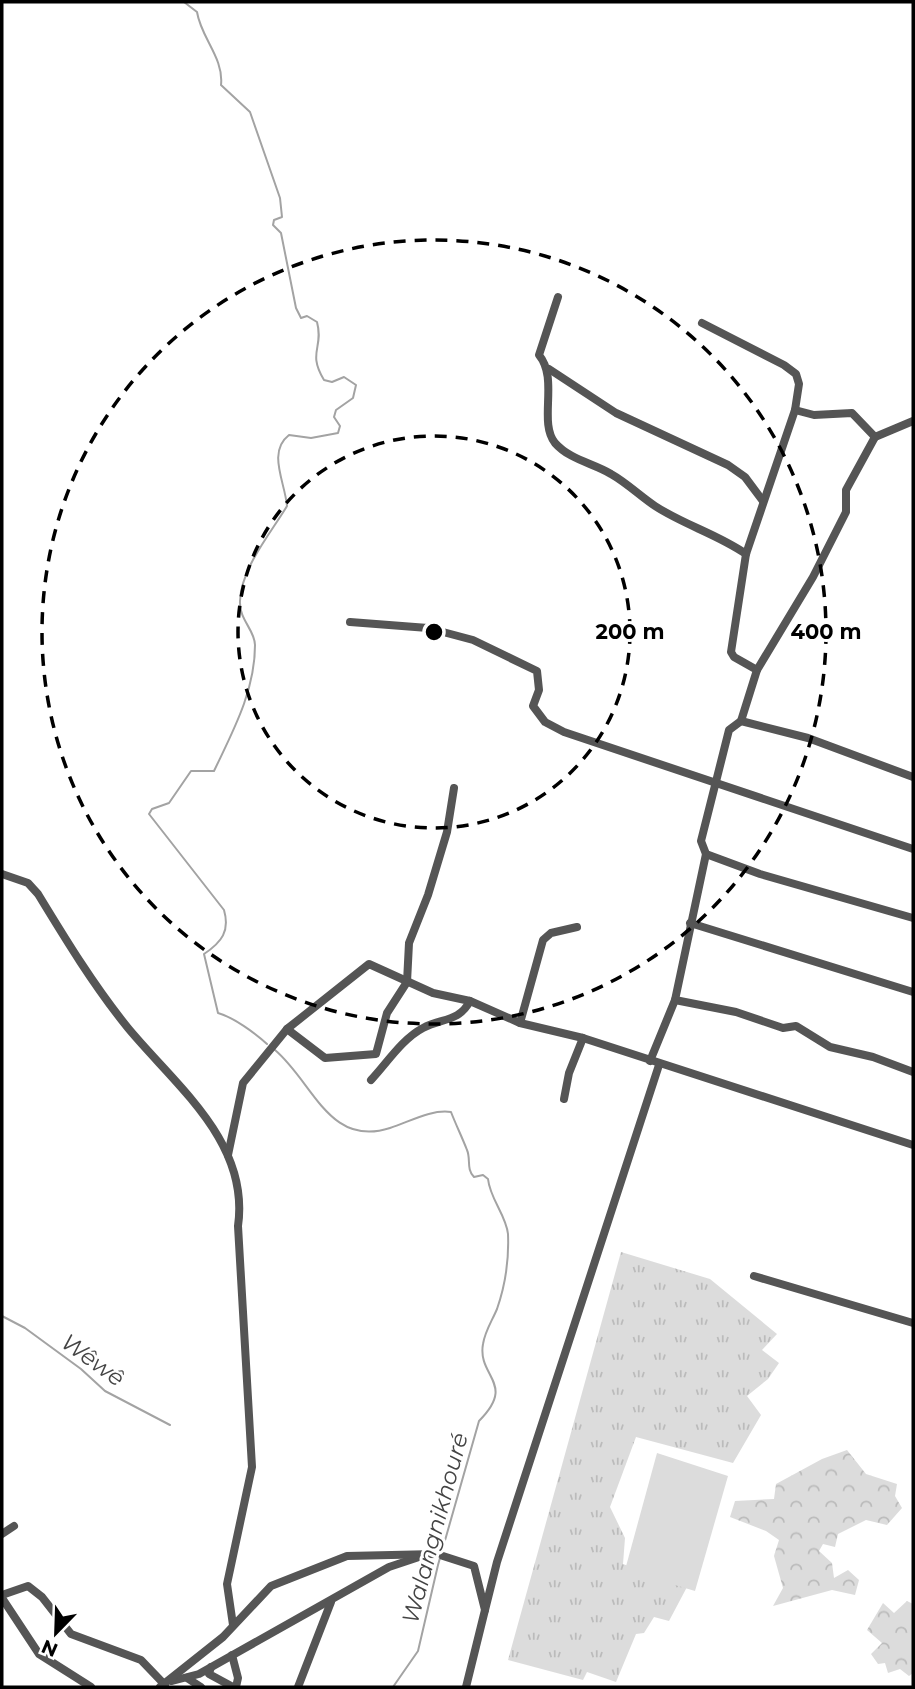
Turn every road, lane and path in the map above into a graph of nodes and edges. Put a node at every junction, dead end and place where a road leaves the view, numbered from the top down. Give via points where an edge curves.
1 (558, 297) dead end
2 (702, 323) dead end
3 (548, 369) junction
4 (795, 410) junction
5 (913, 421) edge
6 (875, 437) junction
7 (762, 501) junction
8 (746, 554) junction
9 (350, 622) dead end
10 (757, 670) junction
11 (741, 721) junction
12 (913, 777) edge
13 (716, 786) junction
14 (454, 788) dead end
15 (913, 849) edge
16 (706, 854) junction
17 (2, 874) edge
18 (913, 918) edge
19 (690, 923) junction
20 (576, 926) dead end
21 (407, 982) junction
22 (913, 992) edge
23 (675, 1000) junction
24 (470, 1001) junction
25 (520, 1023) junction
26 (287, 1029) junction
27 (583, 1038) junction
28 (654, 1063) junction
29 (913, 1072) edge
30 (371, 1080) dead end
31 (564, 1099) dead end
32 (913, 1145) edge
33 (228, 1155) junction
34 (754, 1276) dead end
35 (913, 1323) edge
36 (14, 1526) dead end
37 (2, 1534) edge
38 (443, 1556) dead end
39 (2, 1596) edge
40 (331, 1601) junction
41 (485, 1610) junction
42 (233, 1625) junction
43 (232, 1655) junction
44 (211, 1667) junction
45 (187, 1678) junction
46 (166, 1685) edge
47 (90, 1687) edge
48 (201, 1687) edge
49 (234, 1687) edge
50 (298, 1687) edge
51 (466, 1687) edge

1 - 3 street via 539,355
2 - 4 street via 796,374
3 - 7 street via 615,413 728,465 745,477
3 - 8 street via 554,442 575,459 612,474 657,508 723,538
4 - 6 street via 814,415 852,413
4 - 7 street
5 - 6 street
6 - 10 street via 846,490 846,512
7 - 8 street
8 - 10 street via 731,652
9 - 13 street via 428,628 472,640 537,671 539,690 533,706 545,722 564,733
10 - 11 street
11 - 12 street via 808,738
11 - 13 street via 729,730
13 - 15 street
13 - 16 street via 701,837
14 - 21 street via 447,832 409,943
16 - 18 street
16 - 19 street
17 - 33 street via 28,883 38,894 91,979 211,1125
19 - 22 street
19 - 23 street
20 - 25 street via 543,940
21 - 24 street
21 - 26 street via 369,964
21 - 26 street via 387,1013 376,1054 325,1058
23 - 28 street
23 - 29 street via 736,1012 783,1028 796,1026 830,1047
24 - 25 street
24 - 30 street via 458,1017 423,1028 404,1043
25 - 27 street
26 - 33 street via 243,1083
27 - 28 street
27 - 31 street
28 - 32 street
28 - 41 street
33 - 42 street via 241,1204 238,1226 252,1467 227,1584
34 - 35 street
36 - 37 street
38 - 41 street via 474,1566
39 - 46 street via 28,1587 71,1634 141,1660
39 - 47 street via 39,1654
40 - 42 street via 389,1567 436,1554 347,1556 271,1586
40 - 43 street
40 - 50 street
41 - 51 street
42 - 46 street
43 - 44 street
43 - 49 street via 239,1678
44 - 45 street
44 - 49 street via 212,1677
45 - 46 street
45 - 48 street

